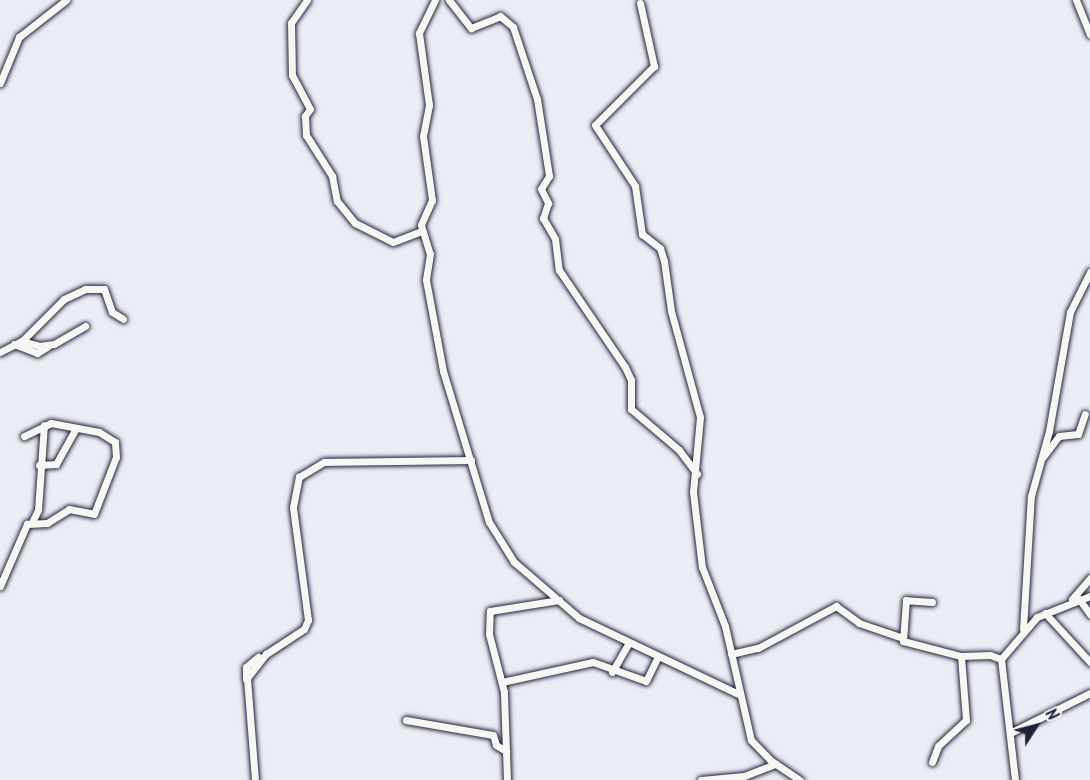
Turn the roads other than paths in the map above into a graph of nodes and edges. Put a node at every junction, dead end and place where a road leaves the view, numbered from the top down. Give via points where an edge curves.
1 (66, 0) edge
2 (307, 0) edge
3 (435, 0) edge
4 (449, 0) edge
5 (1076, 0) edge
6 (301, 3) edge
7 (640, 3) dead end
8 (1090, 34) edge
9 (0, 83) edge
10 (422, 231) junction
11 (1090, 272) edge
12 (1086, 293) edge
13 (123, 319) dead end
14 (85, 326) dead end
15 (18, 343) junction
16 (0, 352) edge
17 (1085, 414) dead end
18 (44, 425) junction
19 (76, 428) junction
20 (24, 436) dead end
21 (1042, 457) junction
22 (471, 460) junction
23 (39, 465) junction
24 (697, 474) junction
25 (32, 522) junction
26 (2, 577) edge
27 (1090, 578) edge
28 (0, 586) edge
29 (1090, 596) edge
30 (1079, 599) junction
31 (559, 600) junction
32 (1071, 601) junction
33 (932, 602) dead end
34 (1045, 613) junction
35 (1090, 614) edge
36 (1023, 629) junction
37 (900, 637) junction
38 (629, 643) junction
39 (731, 654) junction
40 (961, 656) junction
41 (657, 658) junction
42 (1001, 659) junction
43 (1090, 662) edge
44 (612, 672) junction
45 (502, 682) junction
46 (1090, 693) edge
47 (738, 694) junction
48 (406, 720) dead end
49 (1012, 732) junction
50 (506, 751) junction
51 (932, 762) dead end
52 (776, 764) junction
53 (255, 780) edge
54 (507, 780) edge
55 (701, 780) edge
56 (800, 780) edge
57 (1015, 780) edge

1 - 9 street via 19,37
2 - 6 street via 308,4
3 - 10 street via 419,33 429,105 423,136 432,200
4 - 24 street via 471,28 500,16 513,27 537,99 549,176 541,189 548,203 543,218 554,236 559,270 625,367 631,380 632,409 679,450
5 - 8 street
6 - 10 street via 291,23 292,75 310,109 306,135 332,176 341,210 355,223 393,242
7 - 24 street via 647,52 654,66 595,125 634,186 642,234 660,248 664,261 671,311 700,417
10 - 22 street via 430,254 426,280 443,371
11 - 12 street
12 - 21 street via 1070,312
13 - 15 street via 112,312 104,289 85,289 64,299
14 - 15 street via 37,353
15 - 16 street
17 - 21 street via 1078,434 1059,436
18 - 19 street
18 - 20 street
18 - 23 street
19 - 23 street via 56,464
19 - 25 street via 106,434 115,443 114,465 96,511 90,515 69,510 46,524
21 - 36 street via 1031,496
22 - 31 street via 498,540 514,562
22 - 53 street via 324,462 302,473 293,507 307,625 246,667
23 - 25 street via 38,514
24 - 39 street via 693,504 702,567 726,626
25 - 26 street via 22,532
26 - 28 street
27 - 32 street
29 - 30 street
30 - 32 street
30 - 35 street
31 - 38 street via 585,622
31 - 45 street via 491,609 489,634
32 - 34 street
33 - 37 street via 906,600
34 - 36 street
34 - 43 street
36 - 42 street
37 - 39 street via 859,623 836,606 759,648
37 - 40 street via 908,643
38 - 41 street
38 - 44 street
39 - 47 street
40 - 42 street via 990,655
40 - 51 street via 966,720 937,747
41 - 44 street via 646,681
41 - 47 street via 706,675
42 - 49 street
44 - 45 street via 592,662
45 - 50 street
46 - 49 street
47 - 52 street via 751,740
48 - 50 street via 493,735 496,745
49 - 57 street
50 - 54 street
52 - 55 street via 744,776
52 - 56 street

